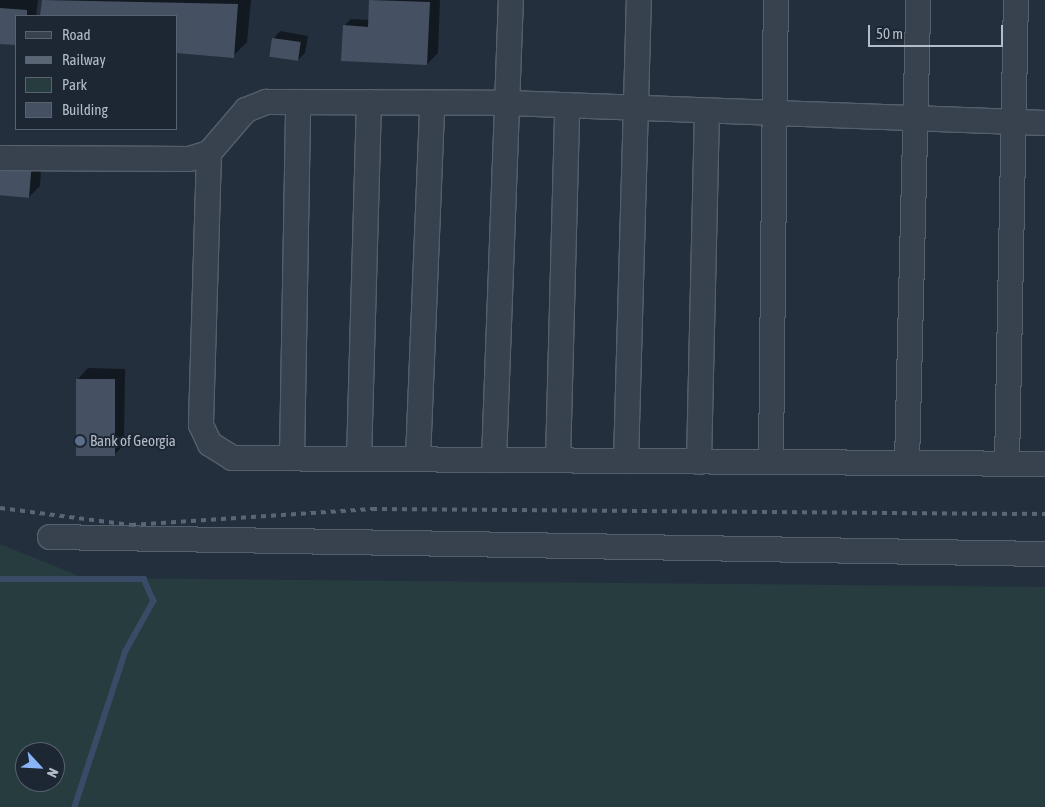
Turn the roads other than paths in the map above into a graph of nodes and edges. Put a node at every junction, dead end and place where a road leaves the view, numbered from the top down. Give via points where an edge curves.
1 (511, 0) edge
2 (639, 0) edge
3 (776, 0) edge
4 (918, 0) edge
5 (1016, 0) edge
6 (298, 102) junction
7 (369, 102) junction
8 (432, 103) junction
9 (508, 103) junction
10 (567, 106) junction
11 (636, 108) junction
12 (707, 112) junction
13 (774, 114) junction
14 (915, 120) junction
15 (1045, 123) edge
16 (1013, 125) junction
17 (209, 153) junction
18 (0, 158) edge
19 (292, 458) junction
20 (358, 459) junction
21 (418, 459) junction
22 (494, 460) junction
23 (558, 460) junction
24 (626, 461) junction
25 (699, 462) junction
26 (771, 462) junction
27 (907, 463) junction
28 (1007, 464) junction
29 (1045, 464) edge
30 (50, 537) dead end
31 (1045, 554) edge

1 - 9 street
2 - 11 street
3 - 13 street
4 - 14 street
5 - 16 street
6 - 7 street
6 - 17 street via 266,102 246,110
6 - 19 street
7 - 8 street
7 - 20 street
8 - 9 street
8 - 21 street
9 - 10 street
9 - 22 street
10 - 11 street
10 - 23 street
11 - 12 street
11 - 24 street
12 - 13 street
12 - 25 street
13 - 14 street
13 - 26 street
14 - 16 street
14 - 27 street
15 - 16 street
16 - 28 street
17 - 18 street via 189,159
17 - 19 street via 201,425 210,444 232,458
19 - 20 street
20 - 21 street
21 - 22 street
22 - 23 street
23 - 24 street
24 - 25 street
25 - 26 street
26 - 27 street
27 - 28 street
28 - 29 street
30 - 31 street

